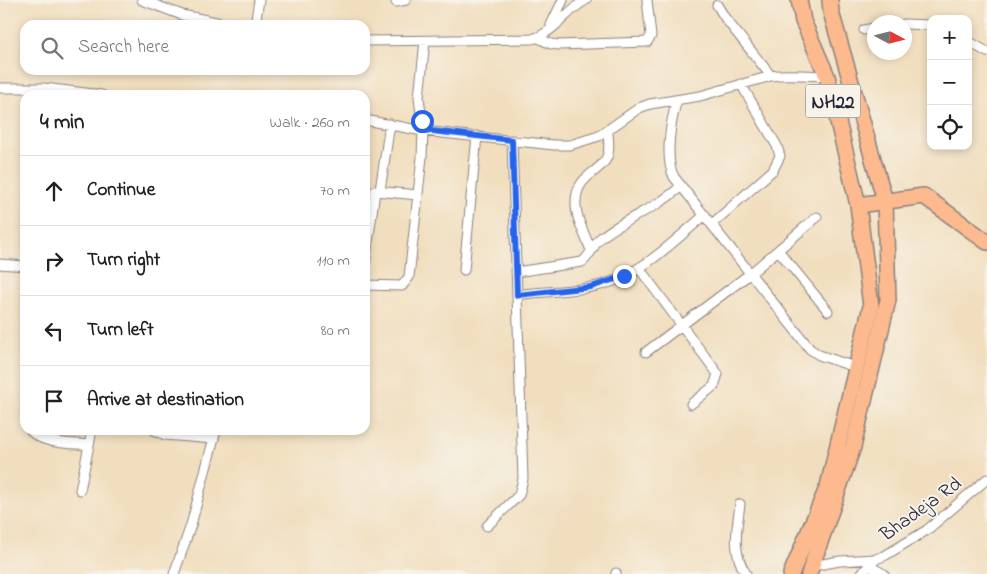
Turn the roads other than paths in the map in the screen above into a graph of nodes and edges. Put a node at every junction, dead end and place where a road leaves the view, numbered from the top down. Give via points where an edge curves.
1 (142, 0) edge
2 (259, 0) edge
3 (406, 0) edge
4 (563, 0) edge
5 (586, 0) edge
6 (647, 0) edge
7 (799, 0) edge
8 (830, 0) edge
9 (396, 2) dead end
10 (717, 5) dead end
11 (209, 20) edge
12 (255, 20) edge
13 (912, 24) edge
14 (927, 25) edge
15 (867, 29) edge
16 (864, 30) dead end
17 (548, 31) junction
18 (538, 38) junction
19 (370, 41) edge
20 (425, 41) junction
21 (972, 43) edge
22 (987, 52) edge
23 (771, 76) junction
24 (827, 76) junction
25 (741, 84) junction
26 (0, 88) edge
27 (22, 90) edge
28 (677, 100) junction
29 (370, 121) edge
30 (390, 124) junction
31 (423, 130) junction
32 (608, 131) junction
33 (478, 136) junction
34 (512, 140) junction
35 (681, 186) junction
36 (380, 190) junction
37 (418, 194) junction
38 (886, 201) junction
39 (858, 205) junction
40 (705, 215) junction
41 (817, 218) dead end
42 (370, 224) edge
43 (712, 224) junction
44 (986, 240) edge
45 (591, 250) junction
46 (778, 250) junction
47 (0, 264) edge
48 (20, 266) edge
49 (639, 268) junction
50 (464, 270) dead end
51 (516, 272) junction
52 (750, 273) junction
53 (370, 285) edge
54 (517, 295) junction
55 (828, 311) dead end
56 (682, 325) junction
57 (646, 352) dead end
58 (858, 368) junction
59 (691, 404) dead end
60 (33, 435) edge
61 (91, 435) edge
62 (215, 435) edge
63 (89, 445) junction
64 (987, 479) edge
65 (80, 490) dead end
66 (740, 504) dead end
67 (487, 526) dead end
68 (876, 559) junction
69 (868, 566) junction
70 (811, 570) edge
71 (174, 574) edge
72 (746, 574) edge
73 (791, 574) edge
74 (861, 574) edge
75 (884, 574) edge

1 - 11 street
2 - 12 street
3 - 9 street
4 - 17 street
5 - 17 street
6 - 18 street via 649,42 559,45
7 - 24 main road, NH22 via 809,38
8 - 38 main road, NH22
10 - 23 street
13 - 14 street
15 - 16 street
17 - 18 street
18 - 20 street
19 - 20 street
20 - 31 street via 419,97
21 - 22 street
23 - 24 street
23 - 25 street
24 - 39 main road, NH22
25 - 28 street
25 - 43 street via 780,156 773,170
26 - 27 street
28 - 32 street via 639,108
28 - 35 street via 668,164
29 - 30 street
30 - 31 street
30 - 36 street
31 - 33 street
31 - 37 street
32 - 34 street via 570,145
32 - 45 street via 609,153 588,175 576,196 577,210
33 - 34 street
33 - 50 street
34 - 51 street
35 - 40 street
35 - 45 street via 665,201 602,236
36 - 37 street
36 - 42 street via 374,192
37 - 53 street via 406,283 395,287
38 - 39 main road
38 - 44 main road via 924,196
38 - 70 main road via 888,300 853,447
39 - 58 main road via 872,306
40 - 43 street
40 - 49 street
41 - 46 street
43 - 52 street
45 - 51 street via 582,262
46 - 52 street
46 - 55 street
47 - 48 street
49 - 54 street via 601,285
49 - 56 street
51 - 54 street
52 - 56 street
52 - 58 street via 816,354
54 - 67 street via 522,486 518,495
56 - 57 street
56 - 59 street via 718,374 714,386
58 - 73 main road via 828,486
60 - 63 street via 53,442
61 - 63 street
62 - 71 street via 191,525
63 - 65 street
64 - 68 street, Bhadeja Rd via 927,530
66 - 72 street via 736,550
68 - 69 street
68 - 70 street, Bhadeja Rd via 840,561
69 - 74 street
69 - 75 street

